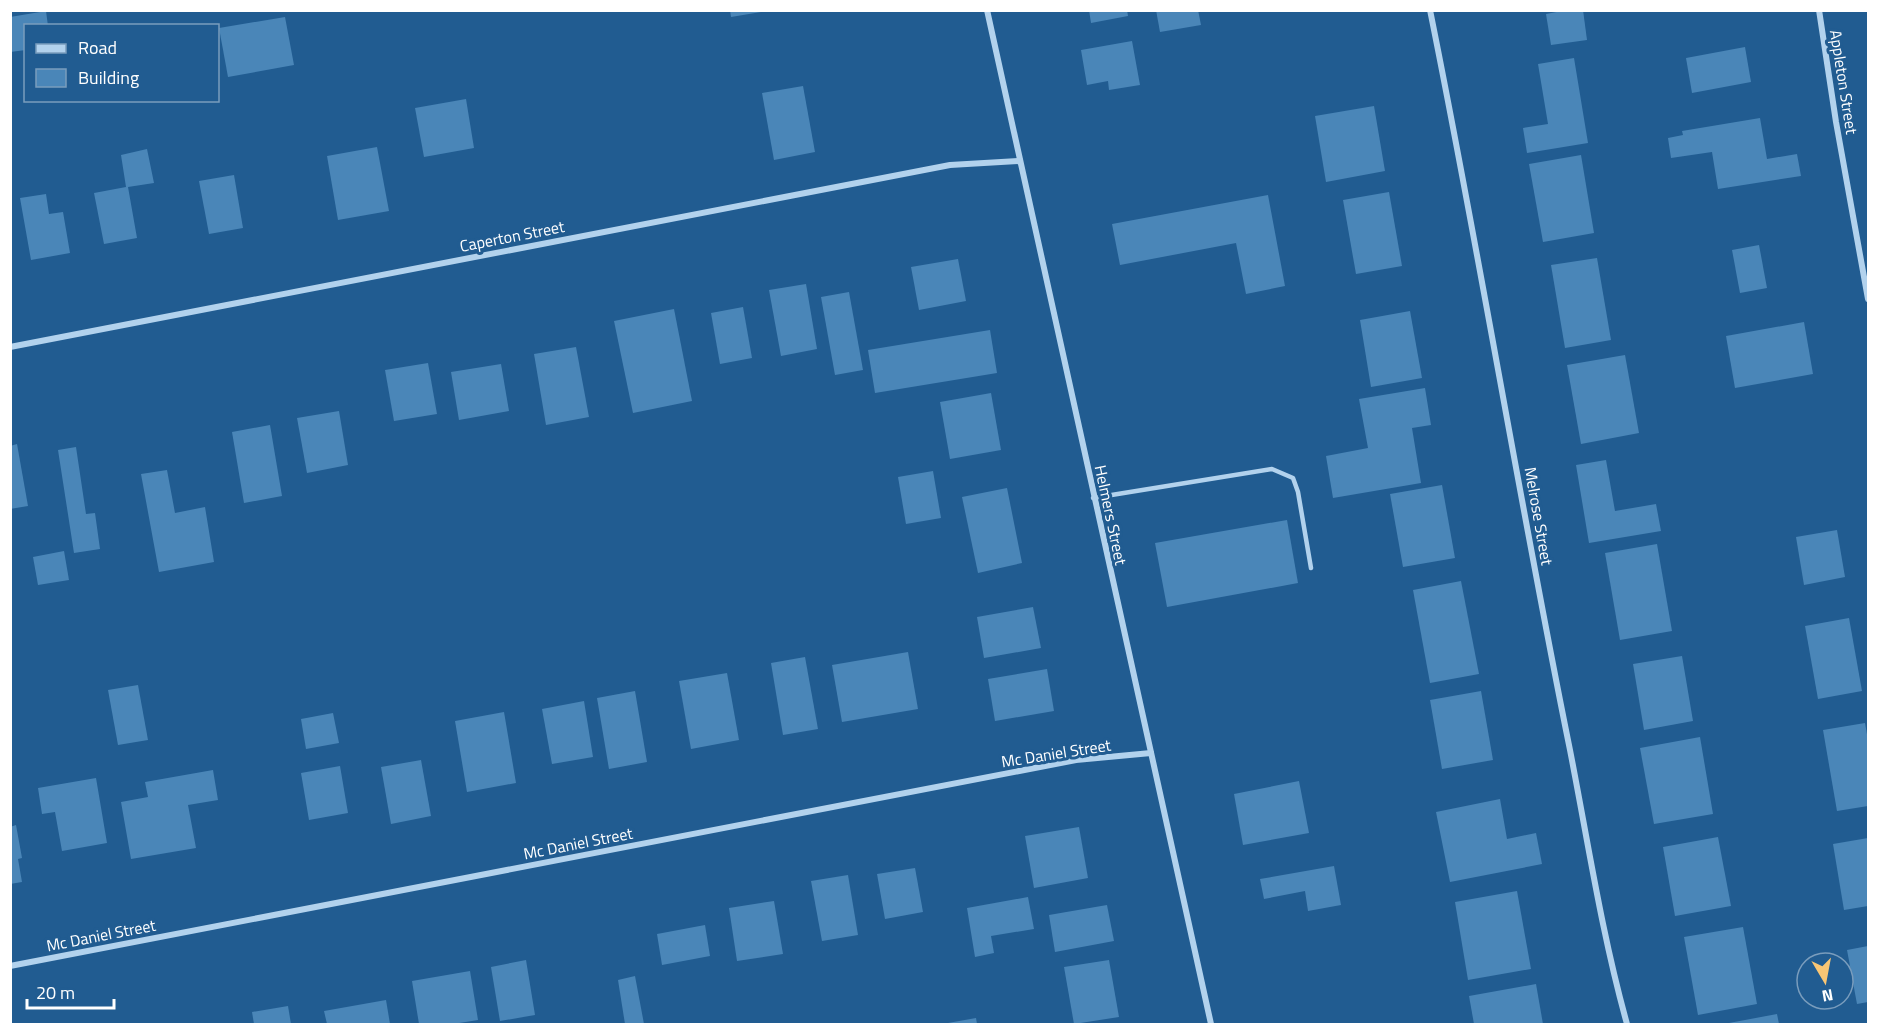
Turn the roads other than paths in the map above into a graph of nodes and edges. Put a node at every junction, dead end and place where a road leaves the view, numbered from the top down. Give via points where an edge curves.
1 (987, 10) edge
2 (1430, 10) edge
3 (1819, 10) edge
4 (1020, 160) junction
5 (1869, 299) edge
6 (10, 347) edge
7 (1093, 498) junction
8 (1311, 568) dead end
9 (1151, 753) junction
10 (10, 966) edge
11 (1212, 1024) edge
12 (1627, 1024) edge

1 - 4 street, Helmers Street
2 - 12 street, Melrose Street via 1611,969
3 - 5 street, Appleton Street
4 - 6 street, Caperton Street via 950,165
4 - 7 street, Helmers Street
7 - 8 lane via 1272,469 1293,478 1299,492
7 - 9 street, Helmers Street
9 - 10 street, Mc Daniel Street via 1076,760
9 - 11 street, Helmers Street

